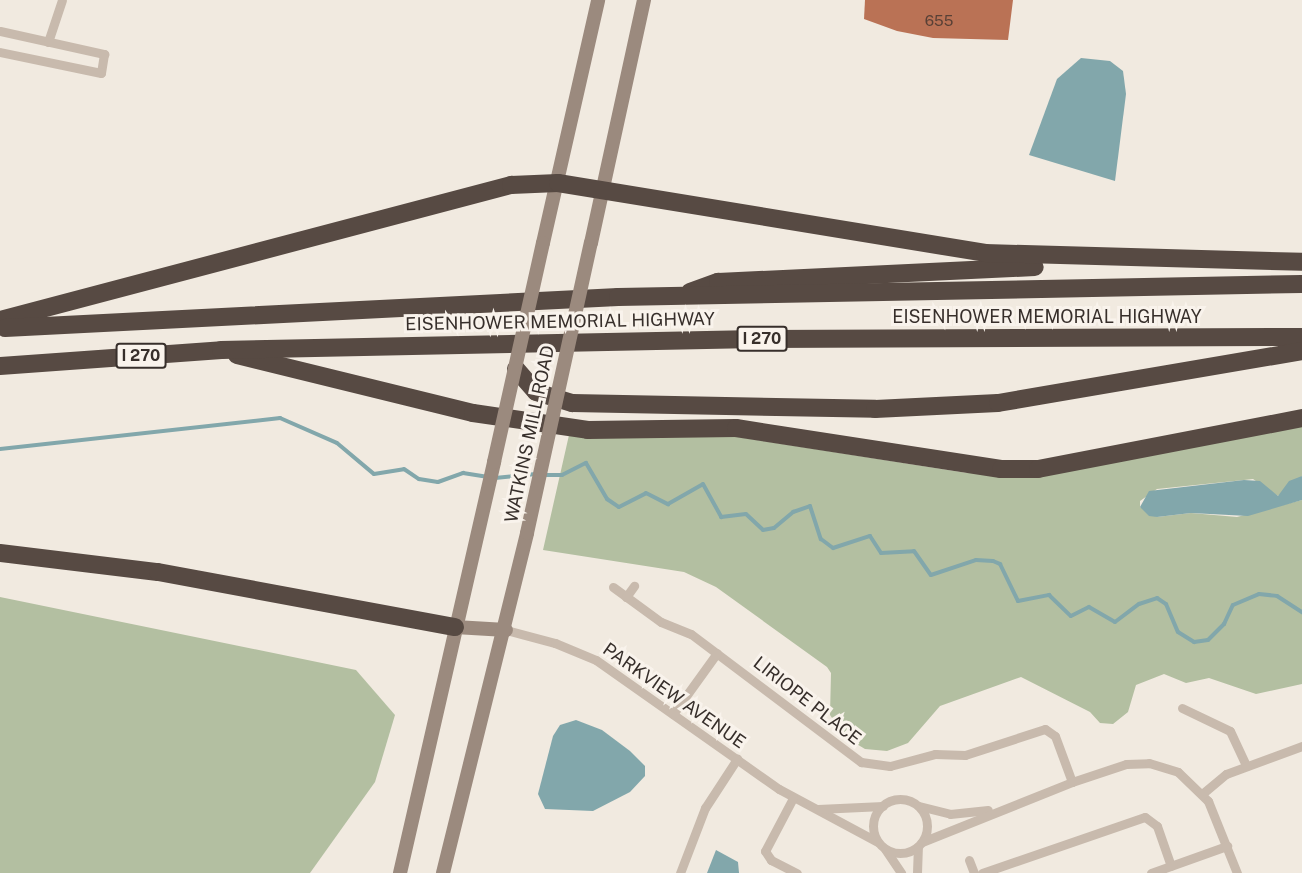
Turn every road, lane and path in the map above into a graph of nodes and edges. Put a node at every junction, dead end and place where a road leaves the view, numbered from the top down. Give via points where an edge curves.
1 (62, 0) edge
2 (598, 0) edge
3 (644, 0) edge
4 (0, 31) edge
5 (48, 42) junction
6 (0, 52) edge
7 (558, 183) junction
8 (603, 188) junction
9 (1145, 261) junction
10 (1302, 262) edge
11 (1302, 284) edge
12 (674, 297) junction
13 (0, 320) edge
14 (0, 328) edge
15 (1302, 337) edge
16 (221, 350) junction
17 (1302, 351) edge
18 (0, 366) edge
19 (516, 369) junction
20 (563, 401) junction
21 (1302, 418) edge
22 (0, 553) edge
23 (634, 586) dead end
24 (613, 588) dead end
25 (626, 597) junction
26 (455, 627) junction
27 (506, 630) junction
28 (717, 653) junction
29 (1182, 708) dead end
30 (673, 714) junction
31 (1302, 746) edge
32 (737, 759) junction
33 (1246, 766) junction
34 (1072, 782) junction
35 (1202, 794) junction
36 (794, 798) junction
37 (916, 804) junction
38 (883, 807) junction
39 (813, 808) junction
40 (997, 809) junction
41 (881, 844) junction
42 (920, 844) junction
43 (1227, 846) junction
44 (969, 860) dead end
45 (1171, 866) junction
46 (400, 873) edge
47 (443, 873) edge
48 (680, 873) edge
49 (797, 873) edge
50 (901, 873) edge
51 (917, 873) edge
52 (974, 873) edge
53 (982, 873) edge
54 (1151, 873) edge
55 (1237, 873) edge

1 - 5 street
2 - 7 main road, WATKINS MILL ROAD
3 - 8 main road, WATKINS MILL ROAD
4 - 5 street
5 - 6 street via 104,54 101,73
7 - 8 highway
7 - 13 highway via 511,185
7 - 19 main road, WATKINS MILL ROAD, bridge
8 - 9 highway via 985,254
8 - 20 main road, WATKINS MILL ROAD, bridge
9 - 10 highway, I 270
9 - 12 highway, I 270 via 718,282
11 - 12 highway, I 270
12 - 14 highway, I 270
15 - 16 highway, EISENHOWER MEMORIAL HIGHWAY / I 270 via 756,339
16 - 18 highway, EISENHOWER MEMORIAL HIGHWAY / I 270
16 - 21 highway via 275,367 473,413 588,430 736,428 1001,469 1038,469
17 - 20 highway via 998,403 875,409
19 - 20 highway via 524,383
19 - 26 main road, WATKINS MILL ROAD, bridge
20 - 27 main road, WATKINS MILL ROAD, bridge
22 - 26 highway via 158,572
23 - 25 street
24 - 25 street, LIRIOPE PLACE
25 - 28 street, LIRIOPE PLACE
26 - 27 main road
26 - 46 main road, WATKINS MILL ROAD
27 - 30 street, PARKVIEW AVENUE via 555,643 596,660
27 - 47 main road, WATKINS MILL ROAD
28 - 30 street
28 - 34 street, LIRIOPE PLACE via 861,762 890,766 935,754 965,755 1045,729 1055,735
29 - 33 street via 1230,731
30 - 32 street, PARKVIEW AVENUE
31 - 33 street
32 - 36 street, PARKVIEW AVENUE
32 - 48 street via 705,807
33 - 35 street via 1220,778
34 - 35 street via 1126,764 1149,763 1178,772
34 - 40 street
35 - 43 street
36 - 39 street, PARKVIEW AVENUE
36 - 49 street via 765,850 771,860
37 - 38 street via 895,800
37 - 40 street via 950,814
37 - 42 street via 927,822
38 - 39 street, PARKVIEW AVENUE
38 - 41 street via 874,827
39 - 41 street, PARKVIEW AVENUE
40 - 42 street
41 - 42 street via 904,853
41 - 50 street
42 - 51 street
43 - 45 street
43 - 55 street
44 - 52 street
45 - 53 street via 1157,826 1145,817
45 - 54 street

